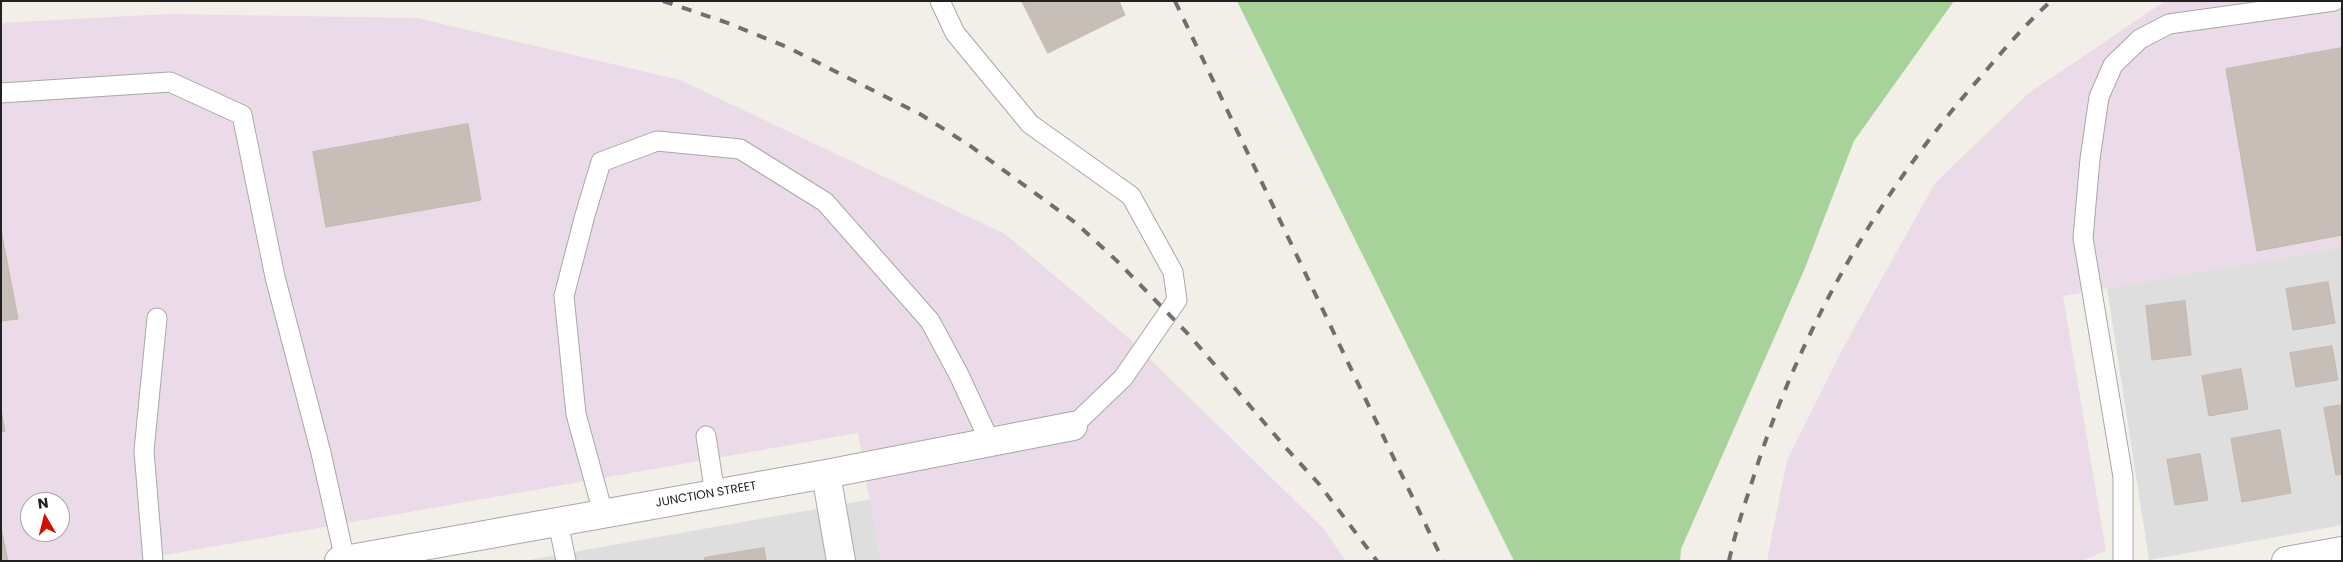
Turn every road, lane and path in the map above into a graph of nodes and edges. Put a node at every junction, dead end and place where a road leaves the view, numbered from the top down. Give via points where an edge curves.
1 (940, 1) edge
2 (2334, 1) edge
3 (1, 93) edge
4 (157, 318) dead end
5 (1073, 426) joint
6 (706, 436) dead end
7 (990, 442) junction
8 (826, 474) junction
9 (715, 494) junction
10 (603, 513) junction
11 (558, 522) junction
12 (2342, 551) edge
13 (342, 560) edge
14 (153, 561) edge
15 (566, 561) edge
16 (841, 561) edge
17 (2123, 561) edge
18 (2286, 561) edge

1 - 5 lane via 955,33 1030,124 1131,196 1173,272 1177,300 1123,378
2 - 17 lane via 2169,24 2140,40 2113,66 2099,97 2083,238 2122,477
3 - 13 lane via 170,82 242,115 275,277 321,453
4 - 14 lane via 144,451
5 - 7 street, JUNCTION STREET
6 - 9 lane
7 - 8 street, JUNCTION STREET
7 - 10 lane via 930,321 825,202 740,149 657,141 601,162 564,296 576,414
8 - 9 street, JUNCTION STREET
8 - 16 street
9 - 10 street, JUNCTION STREET
10 - 11 street, JUNCTION STREET
11 - 13 street, JUNCTION STREET
11 - 15 lane
12 - 18 street

